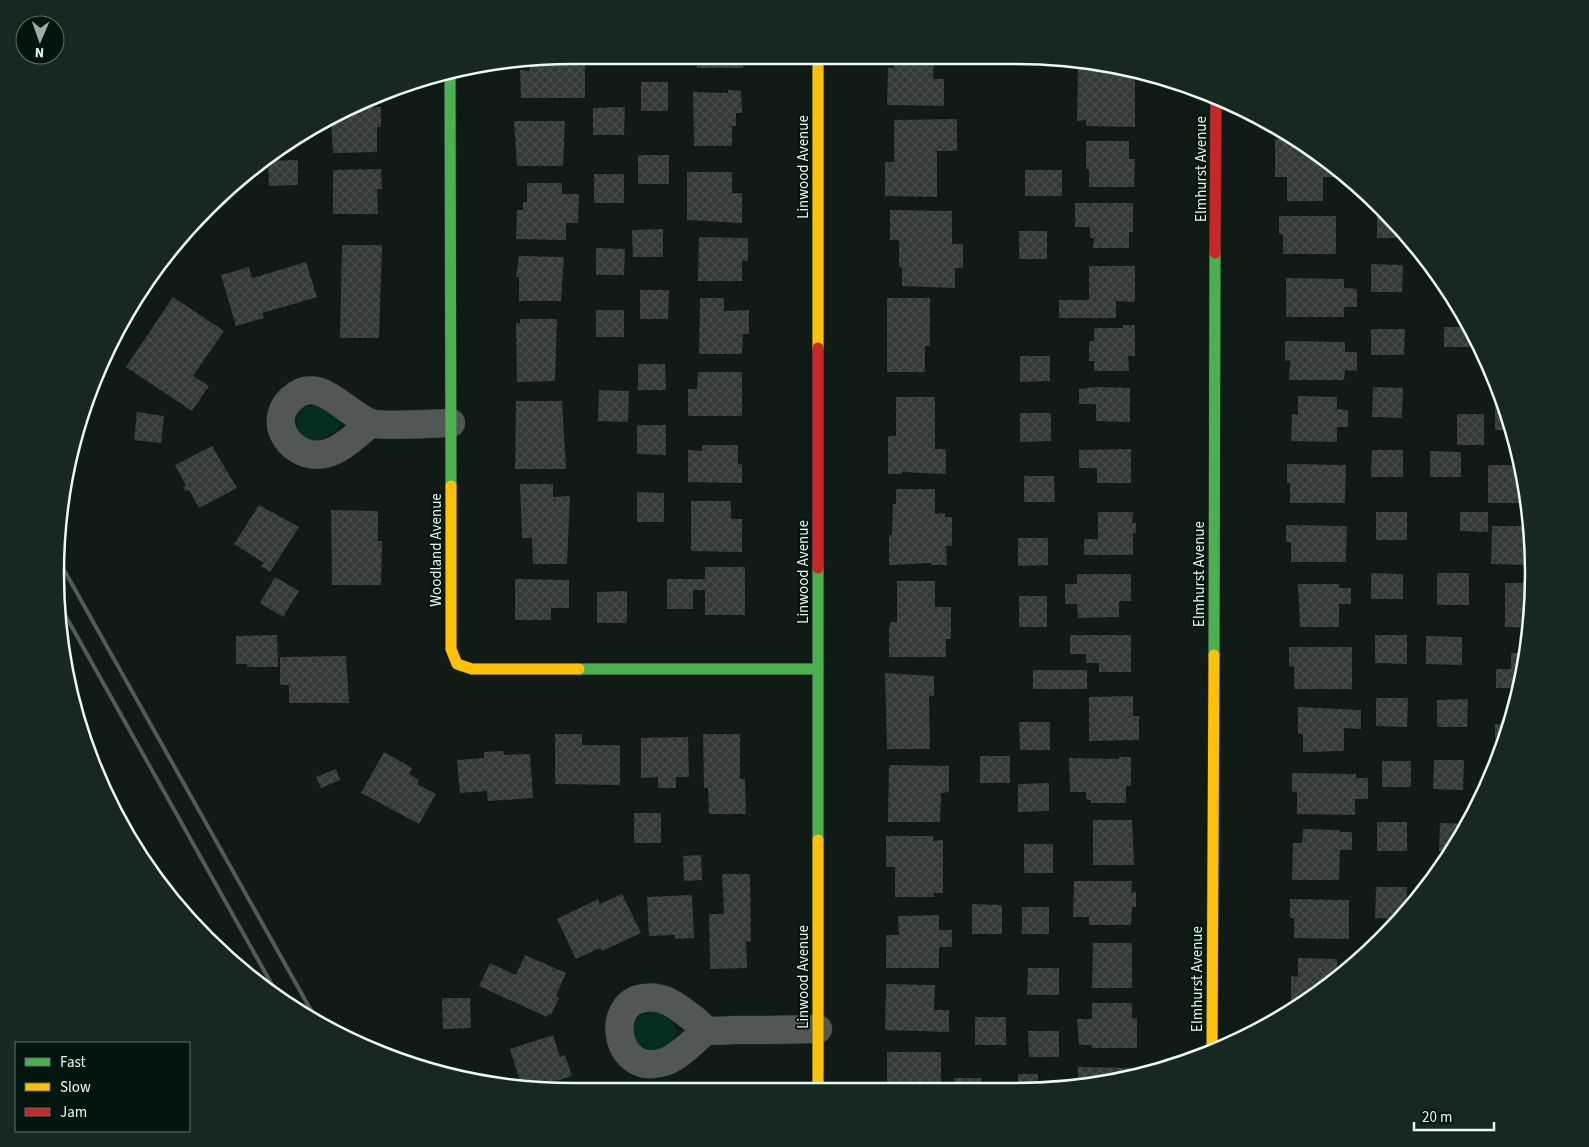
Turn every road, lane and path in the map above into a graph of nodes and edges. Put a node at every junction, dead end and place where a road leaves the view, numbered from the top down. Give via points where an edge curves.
1 (818, 64) edge
2 (450, 79) edge
3 (1216, 105) edge
4 (451, 422) junction
5 (371, 423) dead end
6 (818, 669) junction
7 (818, 1029) junction
8 (707, 1030) dead end
9 (1212, 1044) edge
10 (818, 1083) edge

1 - 6 street, Linwood Avenue
2 - 4 street, Woodland Avenue
3 - 9 street, Elmhurst Avenue
4 - 5 street
4 - 6 street, Woodland Avenue via 451,648 457,664 472,669
6 - 7 street, Linwood Avenue
7 - 8 street
7 - 10 street, Linwood Avenue

